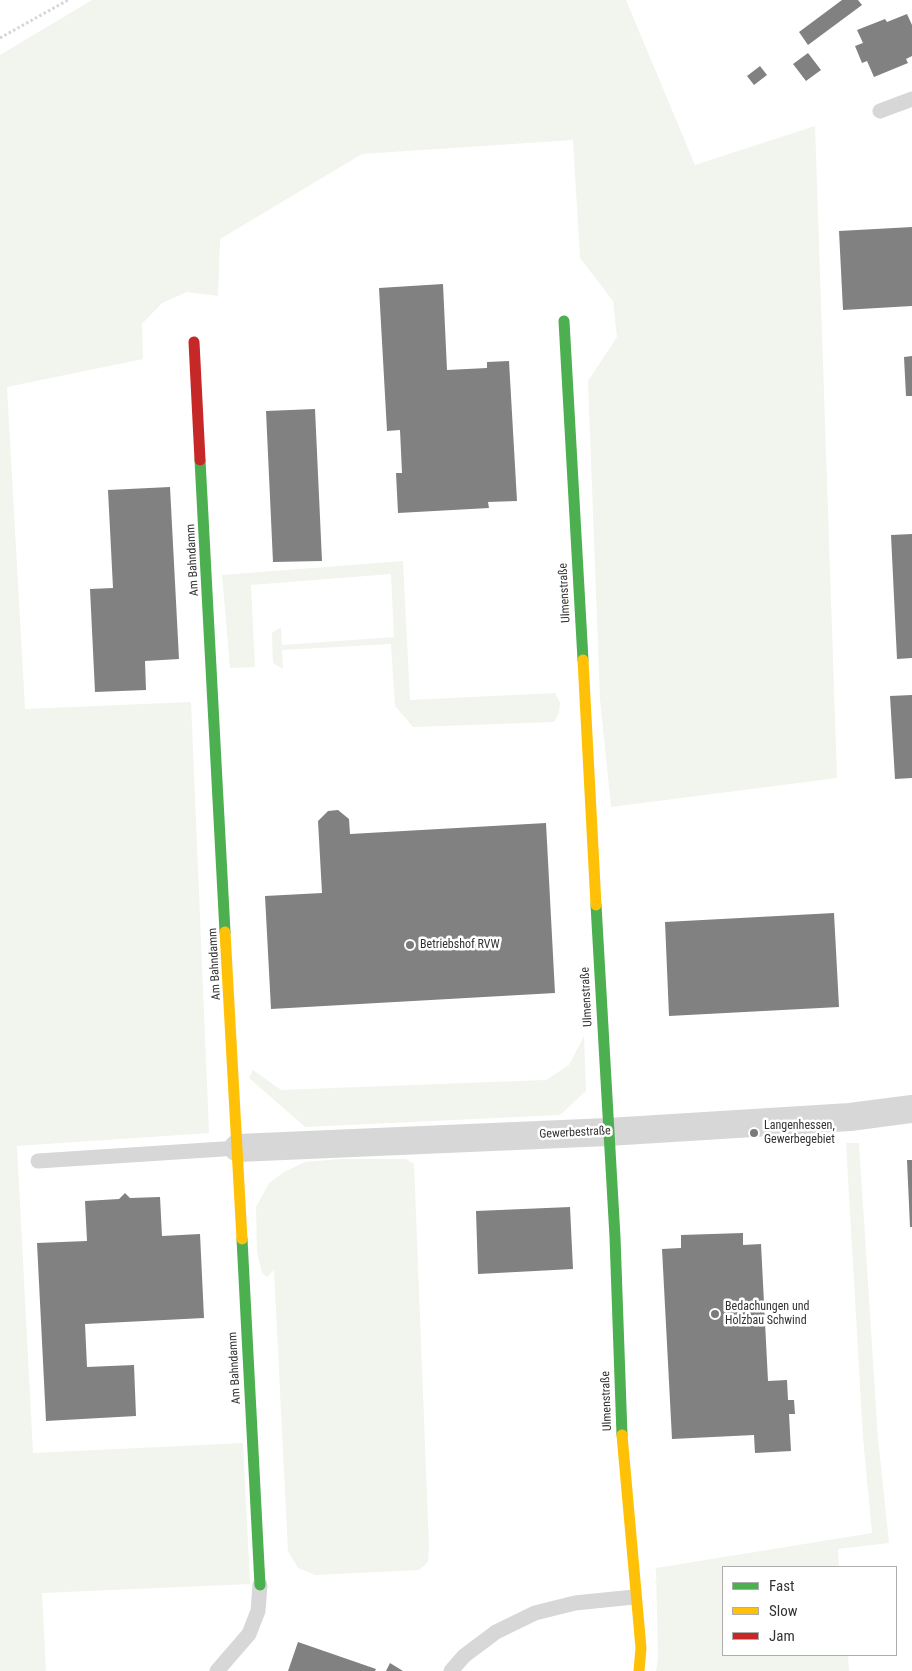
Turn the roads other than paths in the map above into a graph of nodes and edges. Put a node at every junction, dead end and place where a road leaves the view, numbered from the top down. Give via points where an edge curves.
1 (912, 99) edge
2 (880, 111) dead end
3 (564, 321) dead end
4 (194, 342) dead end
5 (912, 1110) edge
6 (608, 1132) junction
7 (238, 1148) junction
8 (38, 1161) dead end
9 (260, 1585) joint
10 (634, 1597) junction
11 (217, 1671) edge
12 (451, 1671) edge
13 (639, 1671) edge

1 - 2 lane
3 - 6 street, Ulmenstraße
4 - 7 street, Am Bahndamm
5 - 6 street, Gewerbestraße via 850,1117
6 - 7 street, Gewerbestraße
6 - 10 street, Ulmenstraße via 623,1454
7 - 8 lane
7 - 9 street, Am Bahndamm
9 - 11 lane via 258,1611 250,1634
10 - 12 lane via 575,1604 535,1613 496,1632 464,1656
10 - 13 street, Ulmenstraße via 641,1648

